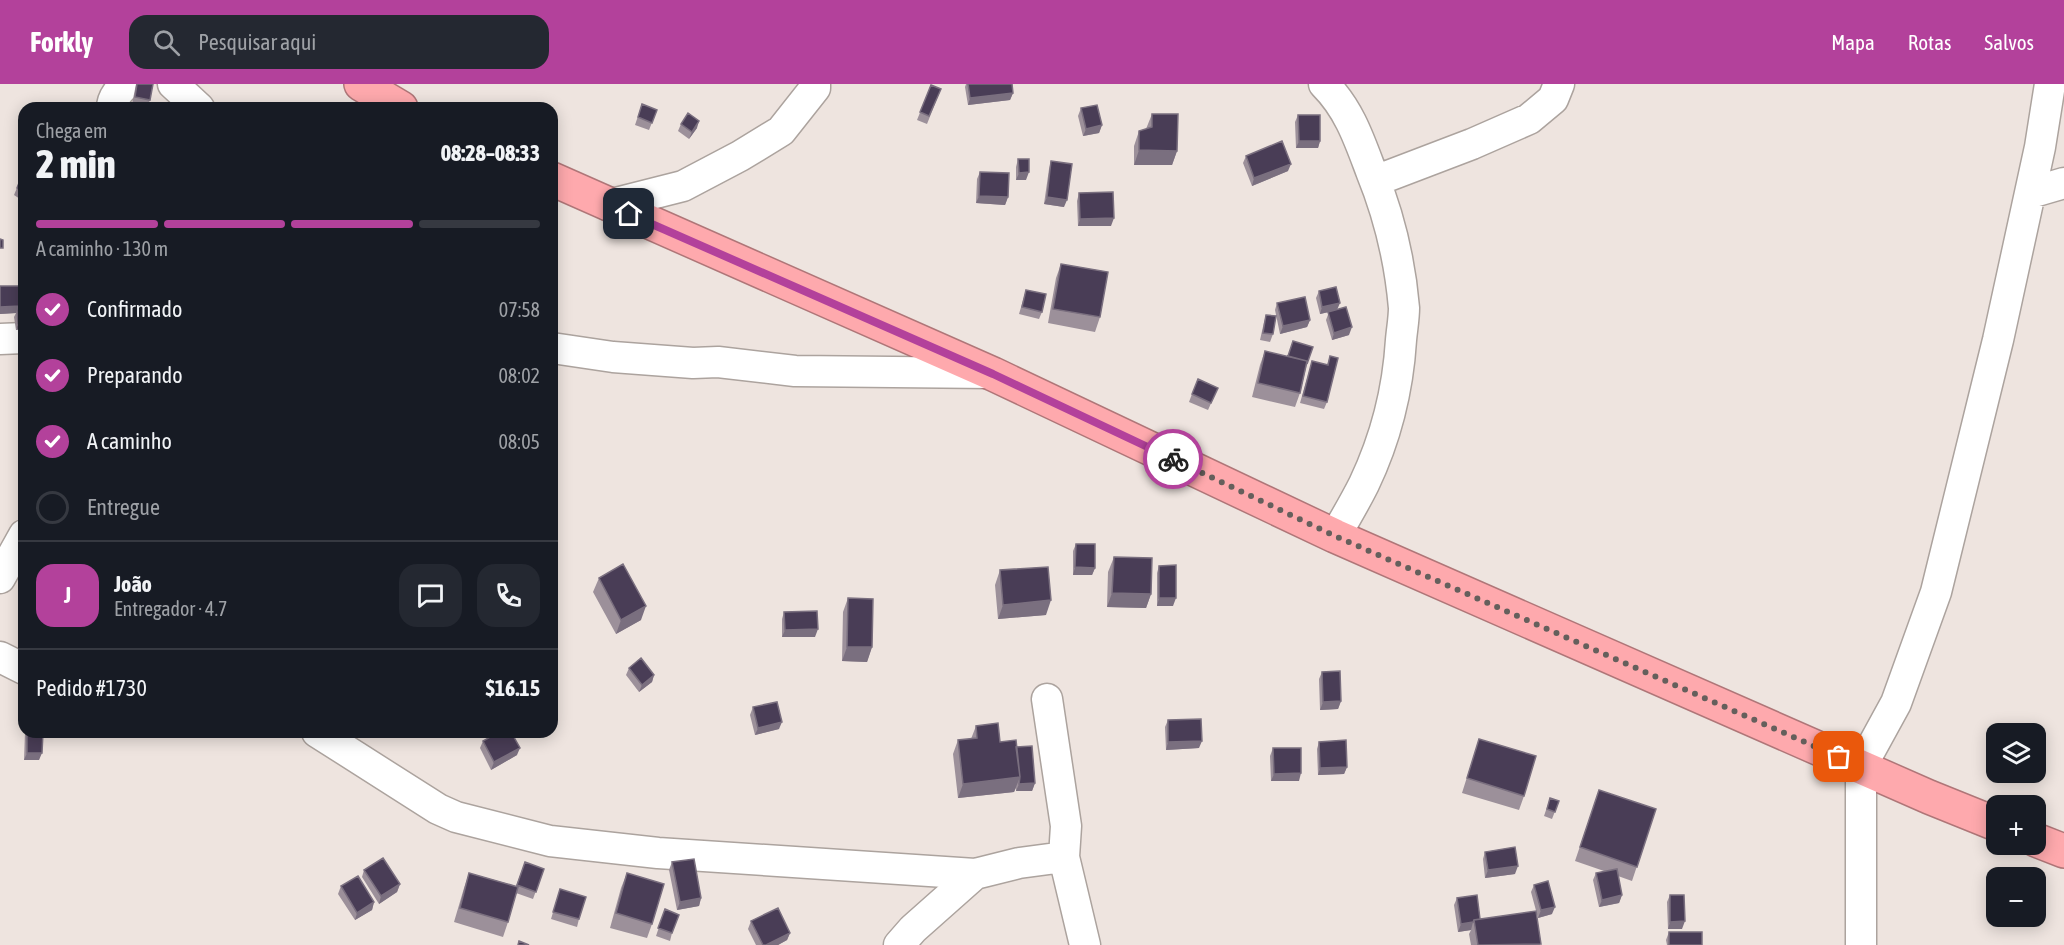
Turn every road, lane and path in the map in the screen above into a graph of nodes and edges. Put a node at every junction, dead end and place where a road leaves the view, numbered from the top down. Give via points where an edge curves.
1 (126, 84) edge
2 (173, 84) edge
3 (362, 84) edge
4 (1324, 84) edge
5 (1559, 84) edge
6 (2050, 84) edge
7 (821, 85) edge
8 (113, 102) edge
9 (192, 102) edge
10 (390, 102) edge
11 (1375, 181) junction
12 (558, 182) edge
13 (2064, 183) edge
14 (2030, 194) junction
15 (608, 205) junction
16 (18, 338) edge
17 (0, 339) edge
18 (558, 349) edge
19 (993, 374) junction
20 (1335, 536) junction
21 (18, 546) edge
22 (0, 578) edge
23 (0, 657) edge
24 (18, 666) edge
25 (1047, 699) dead end
26 (327, 738) edge
27 (1861, 767) junction
28 (1986, 820) edge
29 (2046, 844) edge
30 (2064, 851) edge
31 (1064, 856) junction
32 (975, 874) junction
33 (899, 945) edge
34 (1085, 945) edge
35 (1861, 945) edge

1 - 8 street
2 - 9 street
3 - 10 highway
4 - 11 street via 1347,114
5 - 11 street via 1553,99 1529,119
6 - 14 street
7 - 15 street via 781,131 740,156 683,186
11 - 20 street via 1397,259 1403,300 1399,368 1385,430 1365,482
12 - 15 highway
13 - 14 street
14 - 27 street via 1936,592 1896,703
15 - 19 highway
16 - 17 street
18 - 19 street via 795,372
19 - 20 highway
20 - 27 highway
21 - 22 street
23 - 24 street
25 - 31 street via 1066,826
26 - 32 street via 456,817 550,841
27 - 28 highway
27 - 35 street
29 - 30 highway
31 - 32 street
31 - 34 street
32 - 33 street

